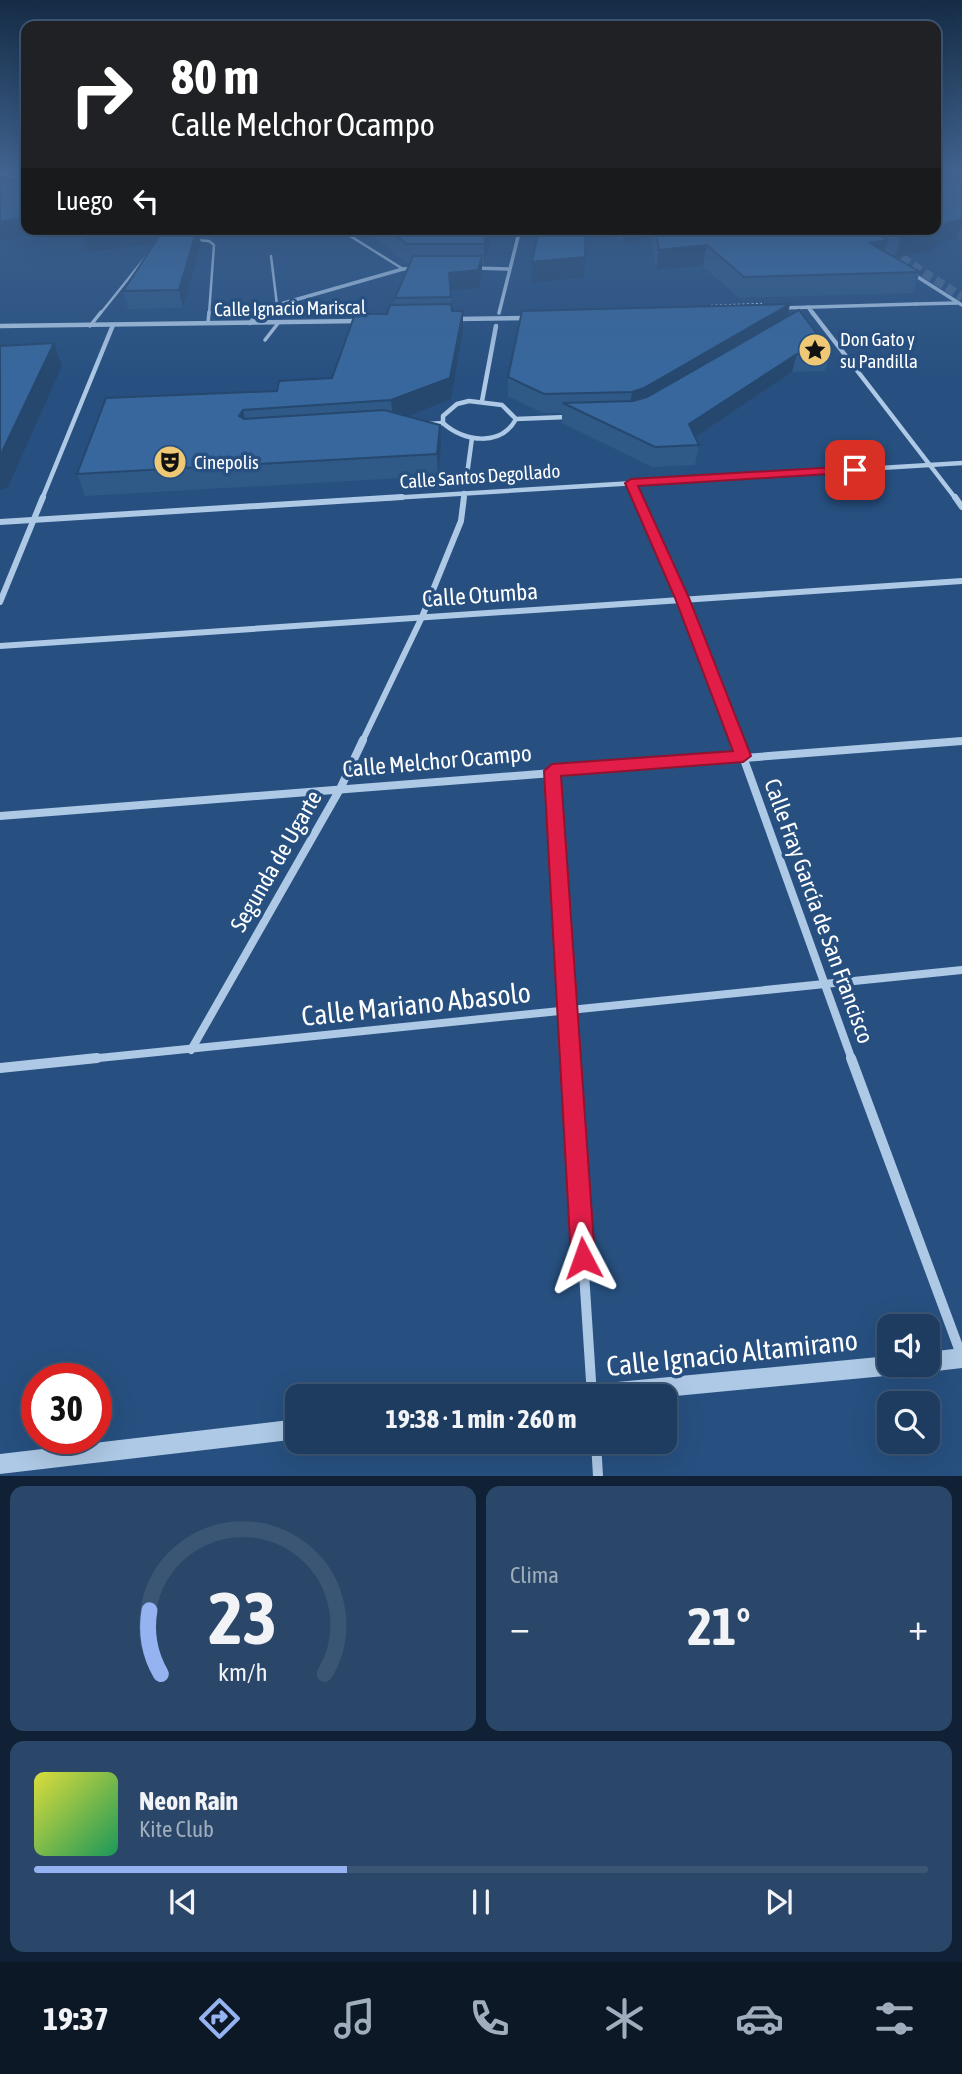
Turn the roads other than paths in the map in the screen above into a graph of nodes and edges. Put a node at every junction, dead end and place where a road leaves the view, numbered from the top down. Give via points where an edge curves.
1 (191, 240) edge
2 (356, 240) edge
3 (517, 240) edge
4 (162, 242) edge
5 (271, 256) dead end
6 (417, 268) edge
7 (470, 268) edge
8 (403, 269) junction
9 (508, 269) junction
10 (911, 273) edge
11 (961, 303) edge
12 (916, 304) joint
13 (277, 305) junction
14 (808, 307) junction
15 (769, 309) edge
16 (499, 313) dead end
17 (539, 317) edge
18 (443, 319) edge
19 (361, 321) edge
20 (279, 322) junction
21 (208, 323) junction
22 (250, 323) junction
23 (113, 325) junction
24 (0, 326) edge
25 (90, 326) junction
26 (496, 326) dead end
27 (265, 340) dead end
28 (482, 401) junction
29 (579, 417) edge
30 (516, 419) junction
31 (443, 423) junction
32 (416, 425) edge
33 (472, 438) junction
34 (962, 463) edge
35 (929, 465) junction
36 (466, 482) dead end
37 (631, 483) junction
38 (464, 493) junction
39 (962, 507) edge
40 (31, 520) junction
41 (0, 522) edge
42 (962, 581) edge
43 (682, 598) junction
44 (0, 602) edge
45 (422, 617) junction
46 (0, 646) edge
47 (962, 741) edge
48 (743, 756) junction
49 (552, 771) junction
50 (340, 789) junction
51 (0, 816) edge
52 (962, 970) edge
53 (823, 982) junction
54 (567, 1012) junction
55 (191, 1050) junction
56 (0, 1068) edge
57 (962, 1358) edge
58 (940, 1361) edge
59 (877, 1367) edge
60 (585, 1384) edge
61 (677, 1387) edge
62 (285, 1431) edge
63 (597, 1454) edge
64 (0, 1464) edge
65 (598, 1475) edge

1 - 21 lane via 214,245
2 - 8 lane
3 - 9 street
4 - 25 lane via 140,261
5 - 13 lane
6 - 8 street
7 - 9 street
8 - 13 street
9 - 16 street
10 - 11 street
11 - 12 street
12 - 14 street
13 - 22 street
14 - 15 street
14 - 35 street
17 - 18 street
19 - 20 street, Calle Ignacio Mariscal
20 - 22 street, Calle Ignacio Mariscal
20 - 27 lane
21 - 22 street, Calle Ignacio Mariscal
21 - 23 street, Calle Ignacio Mariscal
23 - 25 street, Calle Ignacio Mariscal
23 - 40 street via 44,499
24 - 25 street, Calle Ignacio Mariscal
26 - 28 street
28 - 30 street via 506,406
28 - 31 street via 448,409
29 - 30 street
30 - 33 street via 508,432
31 - 32 street
31 - 33 street via 458,435
33 - 36 street
34 - 35 street, Calle Santos Degollado
35 - 37 street, Calle Santos Degollado
35 - 39 street
37 - 38 street, Calle Santos Degollado
37 - 43 street, Calle Fray García de San Francisco
38 - 40 street, Calle Santos Degollado
38 - 45 street, Segunda de Ugarte via 461,521
40 - 41 street, Calle Santos Degollado
40 - 44 street
42 - 43 street, Calle Otumba
43 - 45 street, Calle Otumba
43 - 48 street, Calle Fray García de San Francisco
45 - 46 street, Calle Otumba
45 - 50 street, Segunda de Ugarte
47 - 48 street, Calle Melchor Ocampo
48 - 49 street, Calle Melchor Ocampo
48 - 53 street, Calle Fray García de San Francisco
49 - 50 street, Calle Melchor Ocampo
49 - 54 street
50 - 51 street, Calle Melchor Ocampo
50 - 55 street, Segunda de Ugarte
52 - 53 street, Calle Mariano Abasolo
53 - 54 street, Calle Mariano Abasolo
53 - 57 street, Calle Fray García de San Francisco
54 - 55 street, Calle Mariano Abasolo
54 - 60 street
55 - 56 street, Calle Mariano Abasolo
57 - 58 street
59 - 61 street, Calle Ignacio Altamirano
62 - 64 street
63 - 65 street

